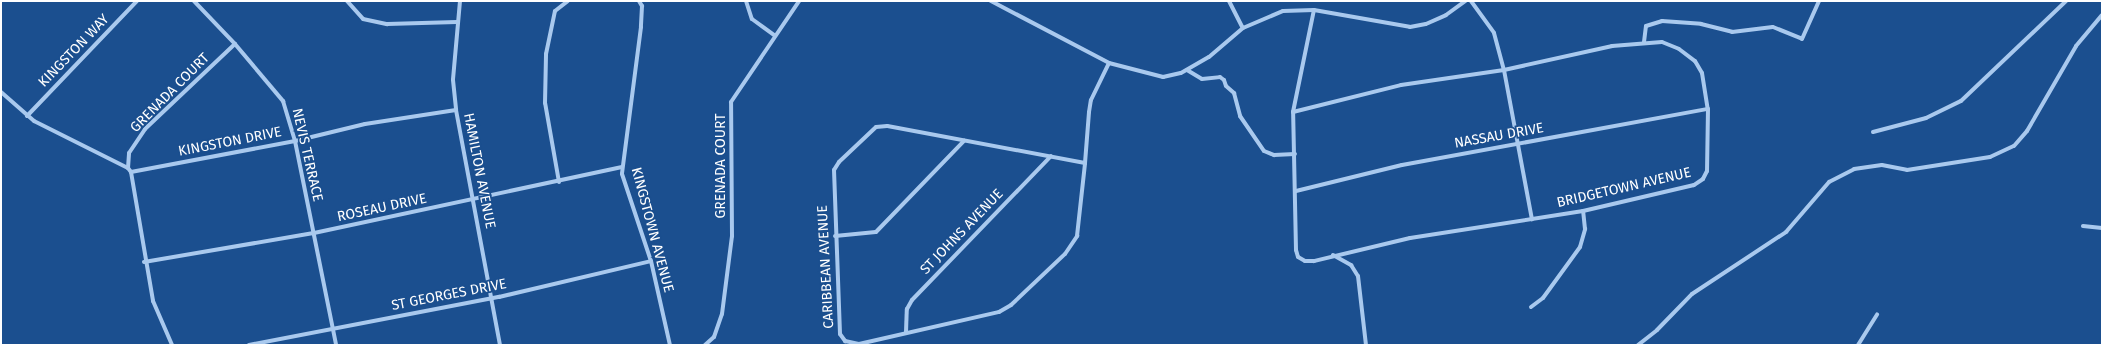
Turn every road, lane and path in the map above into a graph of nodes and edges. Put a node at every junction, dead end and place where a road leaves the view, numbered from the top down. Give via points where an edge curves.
1 (137, 1) edge
2 (194, 1) edge
3 (347, 1) edge
4 (460, 1) edge
5 (568, 1) edge
6 (639, 1) edge
7 (746, 1) edge
8 (799, 1) edge
9 (991, 1) edge
10 (1229, 1) edge
11 (1465, 1) edge
12 (1471, 1) edge
13 (1819, 1) edge
14 (2066, 1) edge
15 (1314, 10) junction
16 (2102, 15) edge
17 (458, 22) junction
18 (1243, 28) junction
19 (774, 35) junction
20 (1644, 42) junction
21 (235, 44) junction
22 (1109, 63) junction
23 (1187, 70) junction
24 (1504, 70) junction
25 (1, 92) edge
26 (1708, 109) junction
27 (456, 110) junction
28 (1294, 112) junction
29 (27, 116) junction
30 (1873, 132) dead end
31 (295, 141) junction
32 (964, 141) junction
33 (1518, 145) junction
34 (1295, 154) junction
35 (1051, 156) junction
36 (1085, 163) junction
37 (622, 167) junction
38 (130, 170) junction
39 (559, 182) junction
40 (1296, 191) junction
41 (472, 201) junction
42 (1583, 211) junction
43 (1532, 219) junction
44 (2083, 226) dead end
45 (2102, 228) edge
46 (314, 233) junction
47 (835, 236) junction
48 (1333, 255) junction
49 (651, 261) junction
50 (144, 262) junction
51 (491, 299) junction
52 (1531, 306) dead end
53 (1877, 315) dead end
54 (333, 330) junction
55 (906, 332) junction
56 (172, 345) edge
57 (249, 345) edge
58 (336, 345) edge
59 (500, 345) edge
60 (670, 345) edge
61 (705, 345) edge
62 (1366, 345) edge
63 (1638, 345) edge
64 (1858, 345) edge

1 - 29 street, KINGSTON WAY
2 - 21 street, NEVIS TERRACE
3 - 17 street via 363,19 387,24
4 - 17 street, HAMILTON AVENUE
5 - 39 street via 555,11 546,54 545,103
6 - 37 street, KINGSTOWN AVENUE via 642,6 641,27
7 - 19 street via 752,19
8 - 19 street, GRENADA COURT
9 - 22 street
10 - 18 street
11 - 15 street via 1446,15 1426,24 1410,27
12 - 24 street via 1494,33
13 - 20 street via 1802,39 1773,27 1732,32 1701,24 1662,21 1646,26
14 - 30 street via 1961,101 1926,118
15 - 18 street via 1283,11
15 - 28 street
16 - 63 street via 2076,46 2027,131 2014,146 1990,157 1914,169 1882,165 1854,169 1829,182 1786,232 1692,294 1658,330
17 - 27 street, HAMILTON AVENUE via 452,80
18 - 23 street via 1209,57
19 - 61 street, GRENADA COURT via 731,102 732,236 722,314 714,336
20 - 24 street, BRIDGETOWN AVENUE via 1612,46
20 - 26 street, BRIDGETOWN AVENUE via 1662,42 1679,49 1695,61 1702,73
21 - 31 street, NEVIS TERRACE via 283,101
21 - 38 street, GRENADA COURT via 145,129 129,153
22 - 23 street via 1163,76
22 - 36 street, CARIBBEAN AVENUE via 1091,100
23 - 34 street via 1202,80 1220,77 1224,80 1226,86 1234,93 1240,116 1264,151 1274,155
24 - 28 street, BRIDGETOWN AVENUE via 1401,85
24 - 33 street
25 - 29 street
26 - 33 street, NASSAU DRIVE
26 - 42 street, BRIDGETOWN AVENUE via 1707,171 1703,179 1694,185
27 - 31 street, KINGSTON DRIVE via 365,124
27 - 41 street, HAMILTON AVENUE
28 - 34 street
29 - 38 street
31 - 38 street, KINGSTON DRIVE
31 - 46 street, NEVIS TERRACE
32 - 35 street, CARIBBEAN AVENUE
32 - 47 street via 876,232
32 - 47 street, CARIBBEAN AVENUE via 887,126 876,127 839,162 834,170
33 - 40 street, NASSAU DRIVE via 1402,165
33 - 43 street
34 - 40 street
35 - 36 street, CARIBBEAN AVENUE
35 - 55 street, ST JOHNS AVENUE via 912,300 907,309
36 - 55 street, CARIBBEAN AVENUE via 1077,236 1065,254 1011,305 999,312
37 - 39 street, ROSEAU DRIVE
37 - 49 street, KINGSTOWN AVENUE
38 - 50 street, GRENADA COURT
39 - 41 street, ROSEAU DRIVE
40 - 48 street, BRIDGETOWN AVENUE via 1298,257 1305,261 1314,261
41 - 46 street, ROSEAU DRIVE
41 - 51 street, HAMILTON AVENUE
42 - 43 street, BRIDGETOWN AVENUE
42 - 52 street via 1585,229 1580,247 1543,298
43 - 48 street, BRIDGETOWN AVENUE via 1398,240
44 - 45 street
46 - 50 street, ROSEAU DRIVE
46 - 54 street, NEVIS TERRACE
47 - 55 street, CARIBBEAN AVENUE via 838,325 844,340 859,344
48 - 62 street via 1351,264 1358,276
49 - 51 street, ST GEORGES DRIVE
49 - 60 street, KINGSTOWN AVENUE
50 - 56 street, GRENADA COURT via 153,301
51 - 54 street, ST GEORGES DRIVE
51 - 59 street, HAMILTON AVENUE
53 - 64 street
54 - 57 street, ST GEORGES DRIVE
54 - 58 street, NEVIS TERRACE

